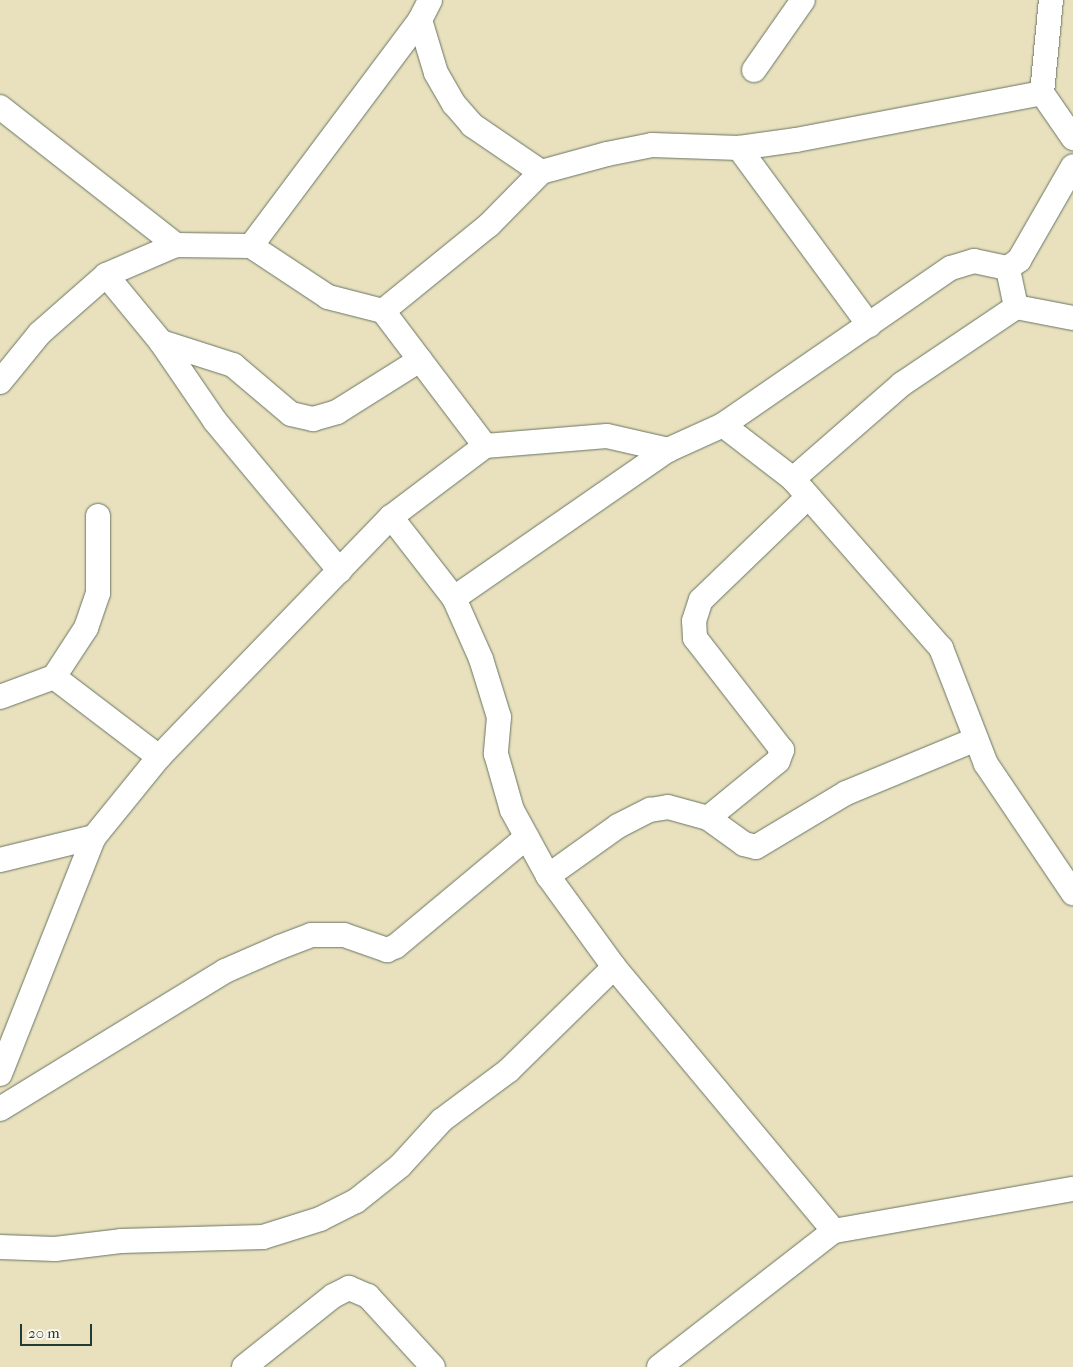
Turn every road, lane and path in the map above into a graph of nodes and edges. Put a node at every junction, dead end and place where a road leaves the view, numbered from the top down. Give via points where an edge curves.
1 (803, 0) edge
2 (1051, 0) edge
3 (425, 10) edge
4 (754, 70) dead end
5 (1042, 92) junction
6 (0, 107) edge
7 (1073, 138) edge
8 (739, 148) junction
9 (541, 172) junction
10 (1071, 173) edge
11 (176, 245) junction
12 (251, 246) junction
13 (1008, 268) junction
14 (106, 276) junction
15 (1016, 307) junction
16 (383, 311) junction
17 (1073, 318) edge
18 (869, 325) junction
19 (160, 342) junction
20 (420, 360) junction
21 (0, 382) edge
22 (723, 425) junction
23 (485, 446) junction
24 (668, 450) junction
25 (793, 479) junction
26 (808, 497) junction
27 (98, 516) dead end
28 (391, 518) junction
29 (340, 571) junction
30 (454, 598) junction
31 (54, 677) junction
32 (0, 697) edge
33 (974, 740) junction
34 (159, 757) junction
35 (708, 818) junction
36 (94, 837) junction
37 (527, 837) junction
38 (0, 860) edge
39 (548, 876) junction
40 (1073, 893) edge
41 (614, 967) junction
42 (0, 1074) edge
43 (0, 1109) edge
44 (1073, 1189) edge
45 (834, 1231) junction
46 (0, 1247) edge
47 (425, 1364) edge
48 (244, 1367) edge
49 (659, 1367) edge

1 - 4 street
2 - 5 street
3 - 9 street via 436,72 454,104 472,126
3 - 12 street
5 - 7 street
5 - 8 street
6 - 11 street
8 - 9 street via 652,145
8 - 18 street
9 - 16 street via 489,224
10 - 13 street via 1019,260
11 - 12 street
11 - 14 street
12 - 16 street via 328,297
13 - 15 street
13 - 18 street via 962,263
14 - 19 street
14 - 21 street via 40,333
15 - 17 street
15 - 25 street via 902,384
16 - 20 street
18 - 22 street
19 - 20 street via 233,364 291,414 313,419 337,412
19 - 29 street via 215,421
20 - 23 street
22 - 24 street
22 - 25 street
23 - 24 street via 607,436
23 - 28 street
24 - 30 street
25 - 26 street
26 - 33 street via 941,648
26 - 35 street via 701,600 694,621 695,638 782,750 778,761
27 - 31 street via 98,593 86,628
28 - 29 street
28 - 30 street
29 - 34 street
30 - 37 street via 481,659 497,708 496,754 512,810
31 - 32 street
31 - 34 street
33 - 35 street via 846,793 756,847 744,844
33 - 40 street
34 - 36 street
35 - 39 street via 668,807 650,810 618,826
36 - 38 street
36 - 42 street
37 - 39 street
37 - 43 street via 396,946 387,950 344,935 311,935 280,947 225,971
39 - 41 street
41 - 45 street
41 - 46 street via 509,1070 448,1115 400,1166 356,1202 263,1237 121,1241 55,1249
44 - 45 street
45 - 49 street
47 - 48 street via 368,1296 349,1288 333,1296

